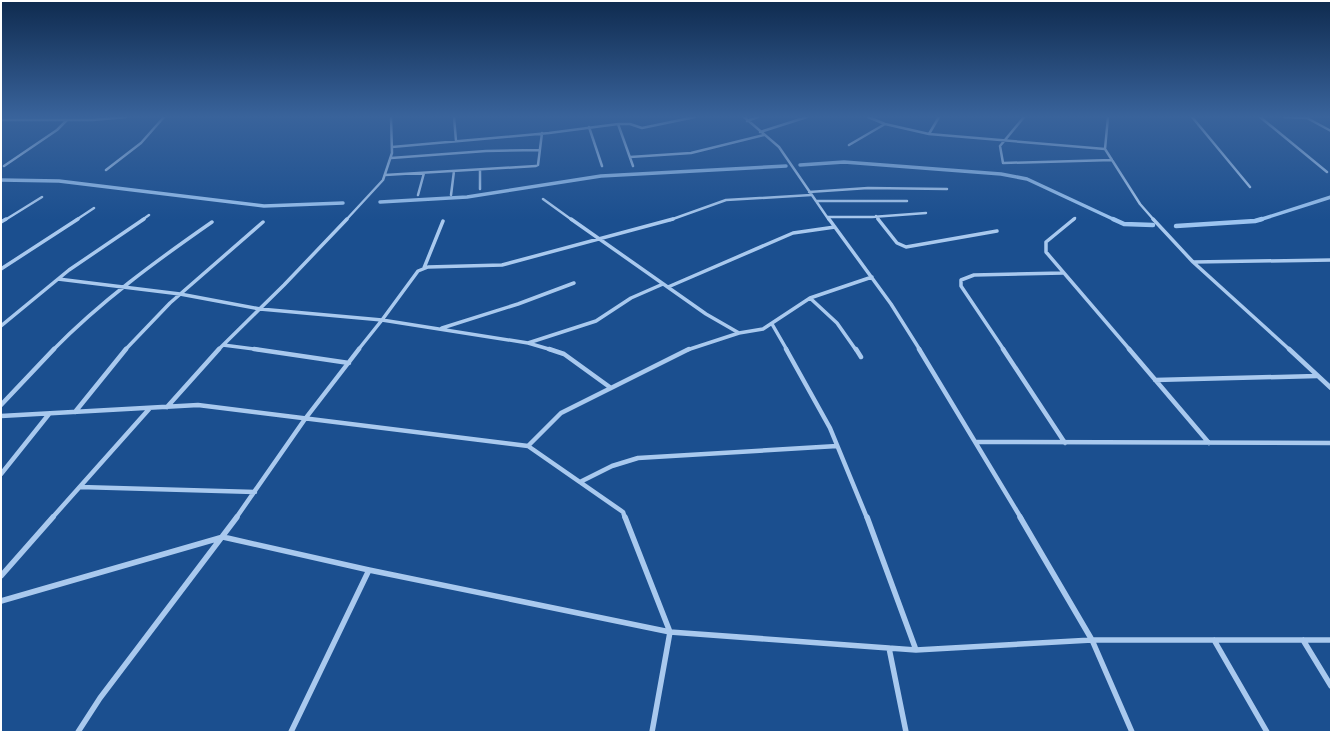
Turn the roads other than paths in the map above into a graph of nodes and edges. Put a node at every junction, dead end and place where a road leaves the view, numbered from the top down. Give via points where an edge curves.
1 (26, 151) edge
2 (130, 151) edge
3 (392, 151) edge
4 (483, 151) edge
5 (540, 151) edge
6 (597, 151) edge
7 (628, 151) edge
8 (698, 151) edge
9 (782, 151) edge
10 (1001, 151) edge
11 (1106, 151) edge
12 (1220, 151) edge
13 (1302, 151) edge
14 (630, 157) junction
15 (391, 158) junction
16 (1112, 160) junction
17 (4, 166) dead end
18 (602, 166) dead end
19 (633, 166) dead end
20 (106, 170) dead end
21 (480, 170) junction
22 (454, 171) junction
23 (1327, 172) dead end
24 (424, 173) junction
25 (385, 175) junction
26 (1250, 187) dead end
27 (480, 189) dead end
28 (947, 189) dead end
29 (810, 194) junction
30 (418, 195) dead end
31 (451, 195) dead end
32 (42, 197) dead end
33 (543, 199) dead end
34 (816, 201) junction
35 (907, 201) dead end
36 (94, 208) dead end
37 (926, 213) dead end
38 (149, 215) dead end
39 (876, 216) junction
40 (828, 217) junction
41 (1075, 218) dead end
42 (443, 221) dead end
43 (1, 222) edge
44 (212, 222) dead end
45 (263, 222) dead end
46 (836, 227) junction
47 (997, 231) dead end
48 (600, 239) junction
49 (1331, 260) edge
50 (1193, 262) junction
51 (424, 268) junction
52 (1, 269) edge
53 (1063, 273) junction
54 (872, 277) junction
55 (58, 279) junction
56 (574, 283) dead end
57 (663, 284) junction
58 (123, 287) junction
59 (668, 287) junction
60 (180, 294) junction
61 (810, 298) junction
62 (260, 309) junction
63 (382, 320) junction
64 (772, 324) junction
65 (1, 326) edge
66 (440, 329) junction
67 (739, 333) junction
68 (528, 343) junction
69 (223, 346) junction
70 (861, 357) dead end
71 (349, 363) junction
72 (1318, 376) junction
73 (1155, 380) junction
74 (611, 388) junction
75 (1331, 388) edge
76 (1, 406) edge
77 (167, 407) junction
78 (150, 408) junction
79 (75, 412) junction
80 (49, 414) junction
81 (1, 416) edge
82 (305, 418) junction
83 (976, 442) junction
84 (1065, 443) junction
85 (1209, 443) junction
86 (1331, 443) edge
87 (528, 446) junction
88 (837, 446) junction
89 (1, 474) edge
90 (580, 482) junction
91 (80, 487) junction
92 (254, 492) junction
93 (223, 537) junction
94 (369, 570) junction
95 (1, 576) edge
96 (1, 601) edge
97 (670, 632) junction
98 (1092, 640) junction
99 (1214, 640) junction
100 (1303, 640) junction
101 (1331, 640) edge
102 (889, 648) junction
103 (916, 650) junction
104 (1331, 686) edge
105 (78, 732) edge
106 (291, 732) edge
107 (652, 732) edge
108 (906, 732) edge
109 (1132, 732) edge
110 (1267, 732) edge

1 - 17 street
2 - 20 street
3 - 15 street
4 - 15 street
5 - 21 street via 536,166
6 - 18 street
7 - 14 street
8 - 14 street
9 - 29 street
10 - 16 street via 1003,163 1014,164
11 - 16 street
12 - 26 street
13 - 23 street
14 - 19 street
15 - 25 street
16 - 50 street via 1140,204
21 - 22 street
21 - 27 street
22 - 24 street
22 - 31 street
24 - 25 street
24 - 30 street
25 - 62 street via 372,194
28 - 29 street via 868,188
29 - 34 street
29 - 48 street via 726,200 694,213
32 - 43 street
33 - 48 street
34 - 35 street
34 - 40 street
36 - 52 street
37 - 39 street
38 - 55 street
39 - 40 street
39 - 47 street via 897,243 906,247
40 - 46 street
41 - 53 street via 1046,242 1045,246 1049,257
42 - 51 street
44 - 58 street
45 - 60 street
46 - 54 street
46 - 59 street via 793,233
48 - 51 street via 502,264 440,265
48 - 57 street
49 - 50 street
50 - 72 street
51 - 63 street via 418,271
53 - 73 street
53 - 84 street via 974,275 963,278 961,286
54 - 61 street
54 - 83 street
55 - 58 street
55 - 65 street
56 - 66 street
57 - 59 street
57 - 68 street via 631,298 596,321
58 - 60 street
58 - 76 street via 85,320
59 - 67 street
60 - 62 street
60 - 79 street via 138,335
61 - 64 street
61 - 70 street via 837,323
62 - 63 street
62 - 69 street
63 - 66 street
63 - 71 street
64 - 67 street via 763,329
64 - 88 street via 830,428
66 - 68 street
67 - 74 street via 699,345
68 - 74 street via 564,354
69 - 71 street
69 - 77 street
71 - 82 street
72 - 73 street
72 - 75 street
73 - 85 street
74 - 87 street via 561,412
77 - 78 street
77 - 82 street via 198,405
78 - 79 street
78 - 91 street
79 - 80 street
80 - 81 street
80 - 89 street
82 - 87 street
82 - 92 street
83 - 84 street
83 - 98 street
84 - 85 street
85 - 86 street
87 - 90 street
88 - 90 street via 638,458 612,466
88 - 103 street via 876,540
90 - 97 street via 623,512
91 - 92 street
91 - 95 street
92 - 93 street
93 - 94 street
93 - 96 street
93 - 105 street via 100,698
94 - 97 street
94 - 106 street
97 - 102 street
97 - 107 street
98 - 99 street
98 - 103 street
98 - 109 street
99 - 100 street
99 - 110 street
100 - 101 street
100 - 104 street
102 - 103 street
102 - 108 street

